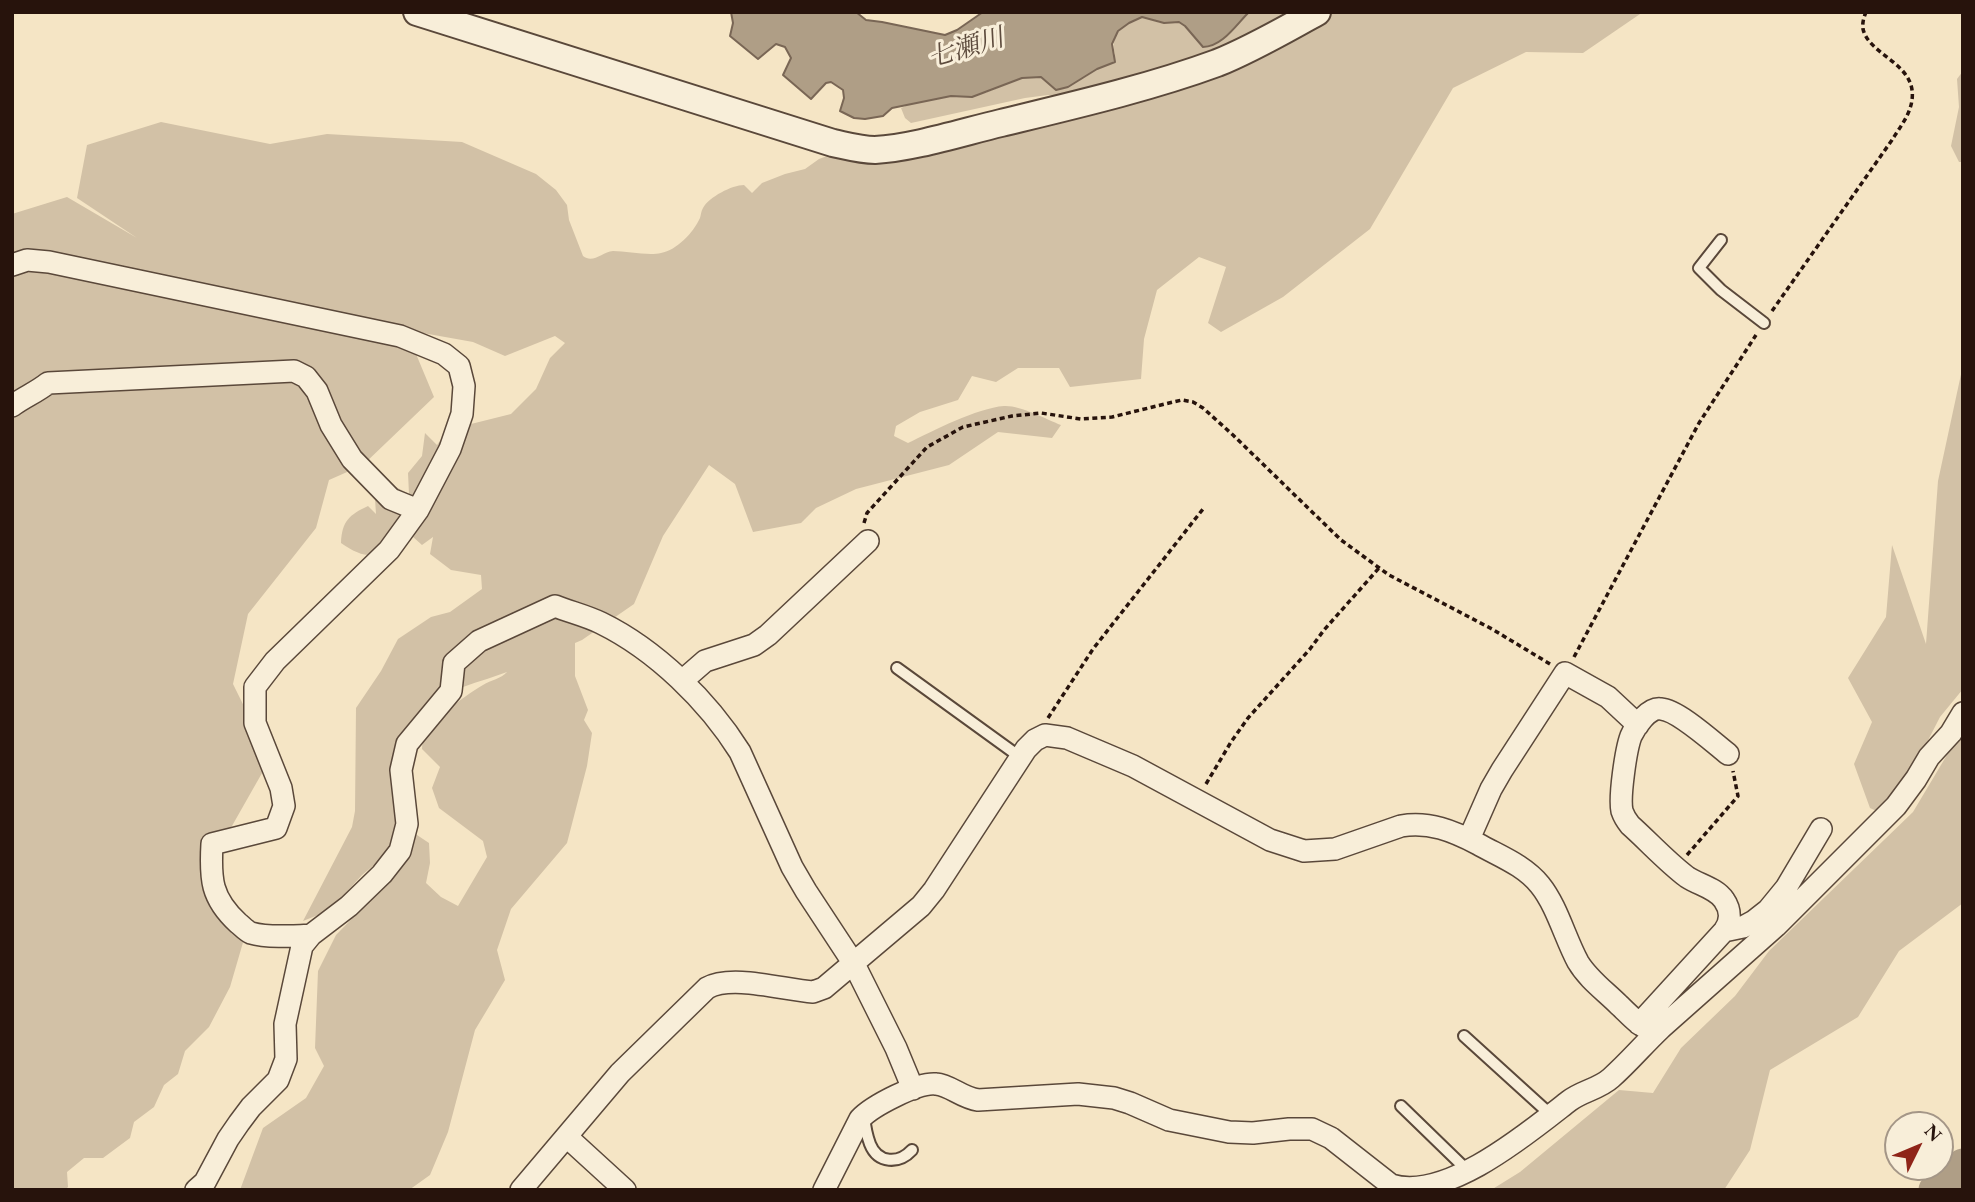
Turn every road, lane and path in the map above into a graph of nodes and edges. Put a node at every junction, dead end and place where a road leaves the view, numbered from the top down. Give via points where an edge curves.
1 (417, 12) edge
2 (1317, 12) edge
3 (1866, 12) edge
4 (1721, 240) dead end
5 (12, 265) edge
6 (1764, 323) junction
7 (12, 406) edge
8 (1203, 509) dead end
9 (418, 510) junction
10 (868, 541) joint
11 (1379, 568) junction
12 (897, 668) dead end
13 (1564, 673) junction
14 (682, 681) junction
15 (1963, 713) edge
16 (1638, 725) junction
17 (1045, 735) junction
18 (1728, 754) joint
19 (1020, 757) junction
20 (1196, 802) junction
21 (1821, 829) dead end
22 (1469, 839) junction
23 (1676, 867) junction
24 (1724, 931) junction
25 (311, 935) junction
26 (854, 964) junction
27 (1650, 1026) junction
28 (1464, 1036) dead end
29 (912, 1089) junction
30 (1401, 1106) dead end
31 (864, 1115) junction
32 (1551, 1115) junction
33 (567, 1137) junction
34 (912, 1150) dead end
35 (1469, 1172) junction
36 (195, 1190) edge
37 (521, 1190) edge
38 (625, 1190) edge
39 (824, 1190) edge

1 - 2 street via 821,140 872,150 1047,112 1179,75 1259,44
3 - 6 path via 1863,29 1867,37 1909,79 1912,101 1892,140
4 - 6 lane via 1699,268
5 - 9 street via 49,261 400,336 444,354 459,366 464,386 462,414 450,449
6 - 13 path via 1699,423
7 - 9 street via 48,383 294,371 317,391 352,459 391,499
8 - 17 path via 1093,649 1048,718
9 - 25 street via 389,550 275,661 255,687 254,723 284,806 276,828 212,844 210,875 228,914 249,933
10 - 11 path via 862,531 867,513 927,447 963,427 1041,413 1081,419 1112,417 1182,400 1203,408 1341,540
10 - 14 street via 768,635 754,645 705,661
11 - 13 path
11 - 20 path via 1248,718
12 - 19 lane
13 - 16 street via 1608,697
13 - 22 street via 1502,770
14 - 25 street via 622,634 555,606 479,640 454,663 452,691 407,744 401,770 407,824 400,851 349,906
14 - 26 street via 735,744 792,867
15 - 27 street via 1896,806 1776,926
16 - 18 street via 1650,712 1667,710
16 - 23 street via 1626,754 1622,812
17 - 19 street
17 - 20 street via 1067,738 1116,758
18 - 23 path via 1738,796
19 - 26 street via 934,890
20 - 22 street via 1269,840 1304,851 1335,849 1412,824 1442,828
21 - 24 street via 1768,910 1754,922
22 - 27 street via 1538,882 1580,965
23 - 24 street via 1725,900 1729,916
24 - 27 street
25 - 36 street via 299,959 285,1024 286,1059 278,1080 245,1115 205,1182
26 - 29 street
26 - 33 street via 813,992 734,982 707,988 620,1073
27 - 32 street via 1610,1079
28 - 32 lane
29 - 31 street
29 - 35 street via 936,1084 978,1100 1059,1094 1114,1098 1169,1120 1238,1133 1312,1129 1399,1188 1428,1188
30 - 35 lane
31 - 34 lane via 875,1152 898,1160
31 - 39 street
32 - 35 street
33 - 37 street
33 - 38 street

